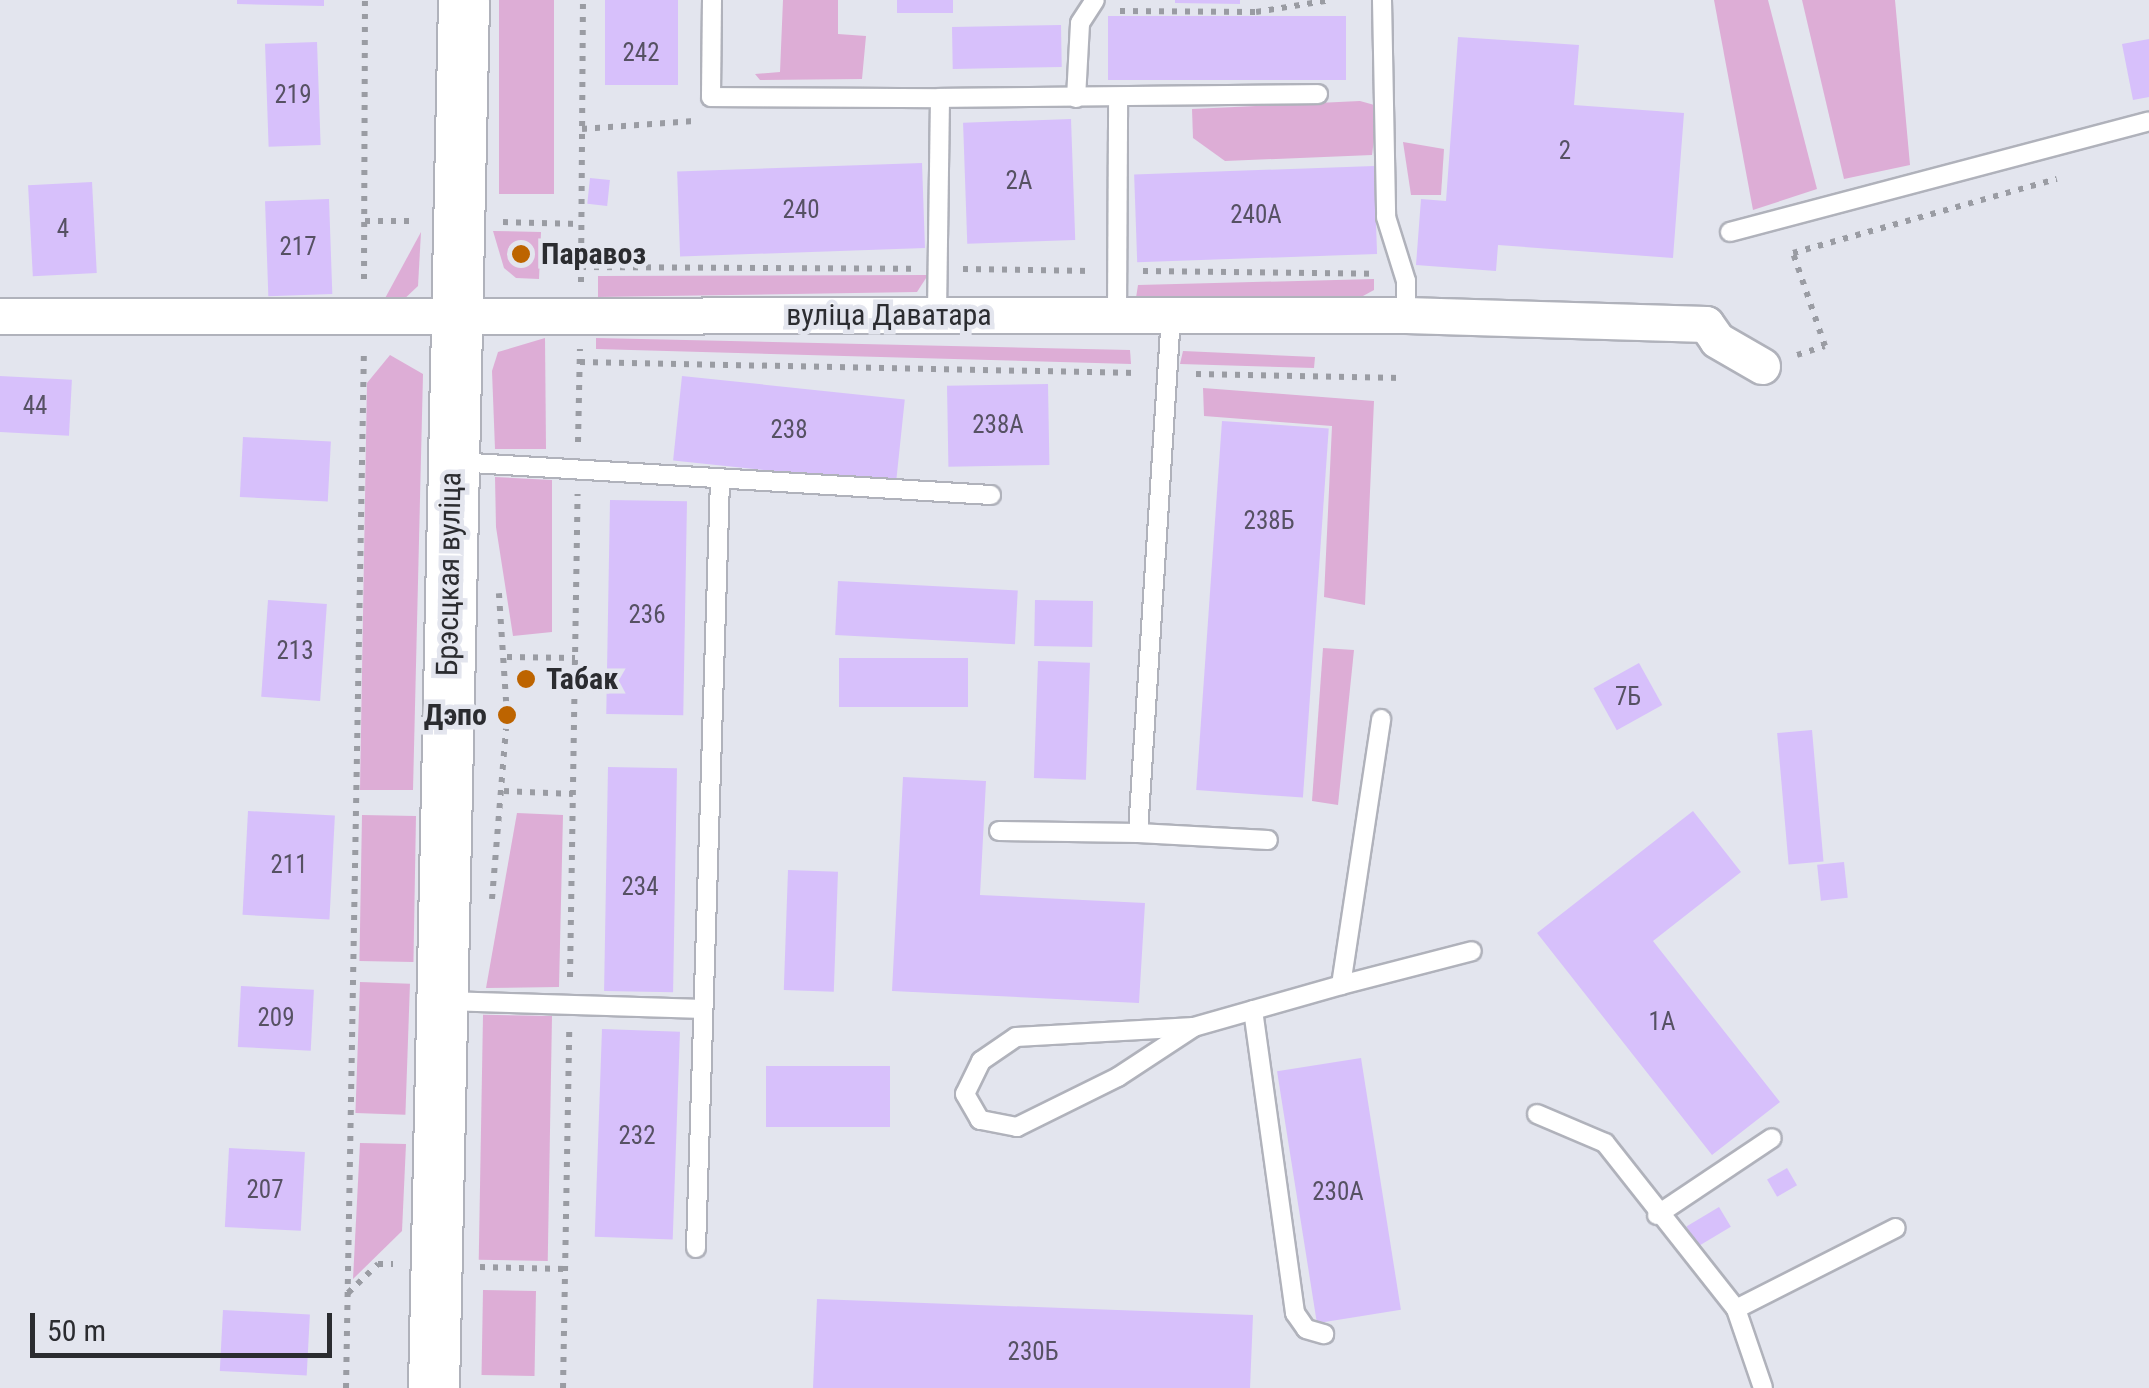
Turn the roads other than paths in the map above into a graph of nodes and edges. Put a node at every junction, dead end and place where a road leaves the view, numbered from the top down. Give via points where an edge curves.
1 (464, 0) edge
2 (712, 0) edge
3 (1382, 0) edge
4 (1092, 5) edge
5 (1318, 94) dead end
6 (940, 98) junction
7 (1076, 98) junction
8 (1118, 98) junction
9 (2149, 121) edge
10 (1730, 232) dead end
11 (454, 313) junction
12 (937, 315) junction
13 (1117, 315) junction
14 (1170, 315) junction
15 (1406, 315) junction
16 (0, 316) edge
17 (1762, 366) road end
18 (451, 462) junction
19 (720, 478) junction
20 (991, 495) dead end
21 (1380, 718) dead end
22 (999, 831) dead end
23 (1138, 833) junction
24 (1268, 840) dead end
25 (1472, 951) dead end
26 (1341, 985) junction
27 (441, 1001) junction
28 (703, 1009) junction
29 (1253, 1010) junction
30 (1194, 1027) junction
31 (1537, 1114) dead end
32 (1772, 1138) dead end
33 (1657, 1215) junction
34 (1896, 1228) dead end
35 (696, 1248) dead end
36 (1736, 1309) junction
37 (1324, 1334) dead end
38 (434, 1388) edge
39 (1764, 1388) edge

1 - 11 main road, Брэсцкая вуліца
2 - 6 lane via 710,97
3 - 15 lane via 1386,217 1406,281
4 - 7 lane via 1080,24
5 - 8 lane
6 - 7 lane
6 - 12 lane
7 - 8 lane
8 - 13 lane
9 - 10 lane
11 - 12 street, вуліца Даватара
11 - 16 street, вуліца Даватара
11 - 18 main road, Брэсцкая вуліца
12 - 13 street, вуліца Даватара
13 - 14 street, вуліца Даватара
14 - 15 street, вуліца Даватара
14 - 23 lane
15 - 17 street, вуліца Даватара via 1706,324 1717,340
18 - 19 lane
18 - 27 main road, Брэсцкая вуліца
19 - 20 lane
19 - 28 lane
21 - 26 lane
22 - 23 lane
23 - 24 lane
25 - 26 lane
26 - 29 lane
27 - 28 lane
27 - 38 main road, Брэсцкая вуліца
28 - 35 lane
29 - 30 lane
29 - 37 lane via 1294,1313 1306,1329
30 - 30 lane via 1016,1037 981,1061 965,1094 980,1120 1017,1127 1118,1077
31 - 33 lane via 1605,1143
32 - 33 lane
33 - 36 lane
34 - 36 lane
36 - 39 lane

